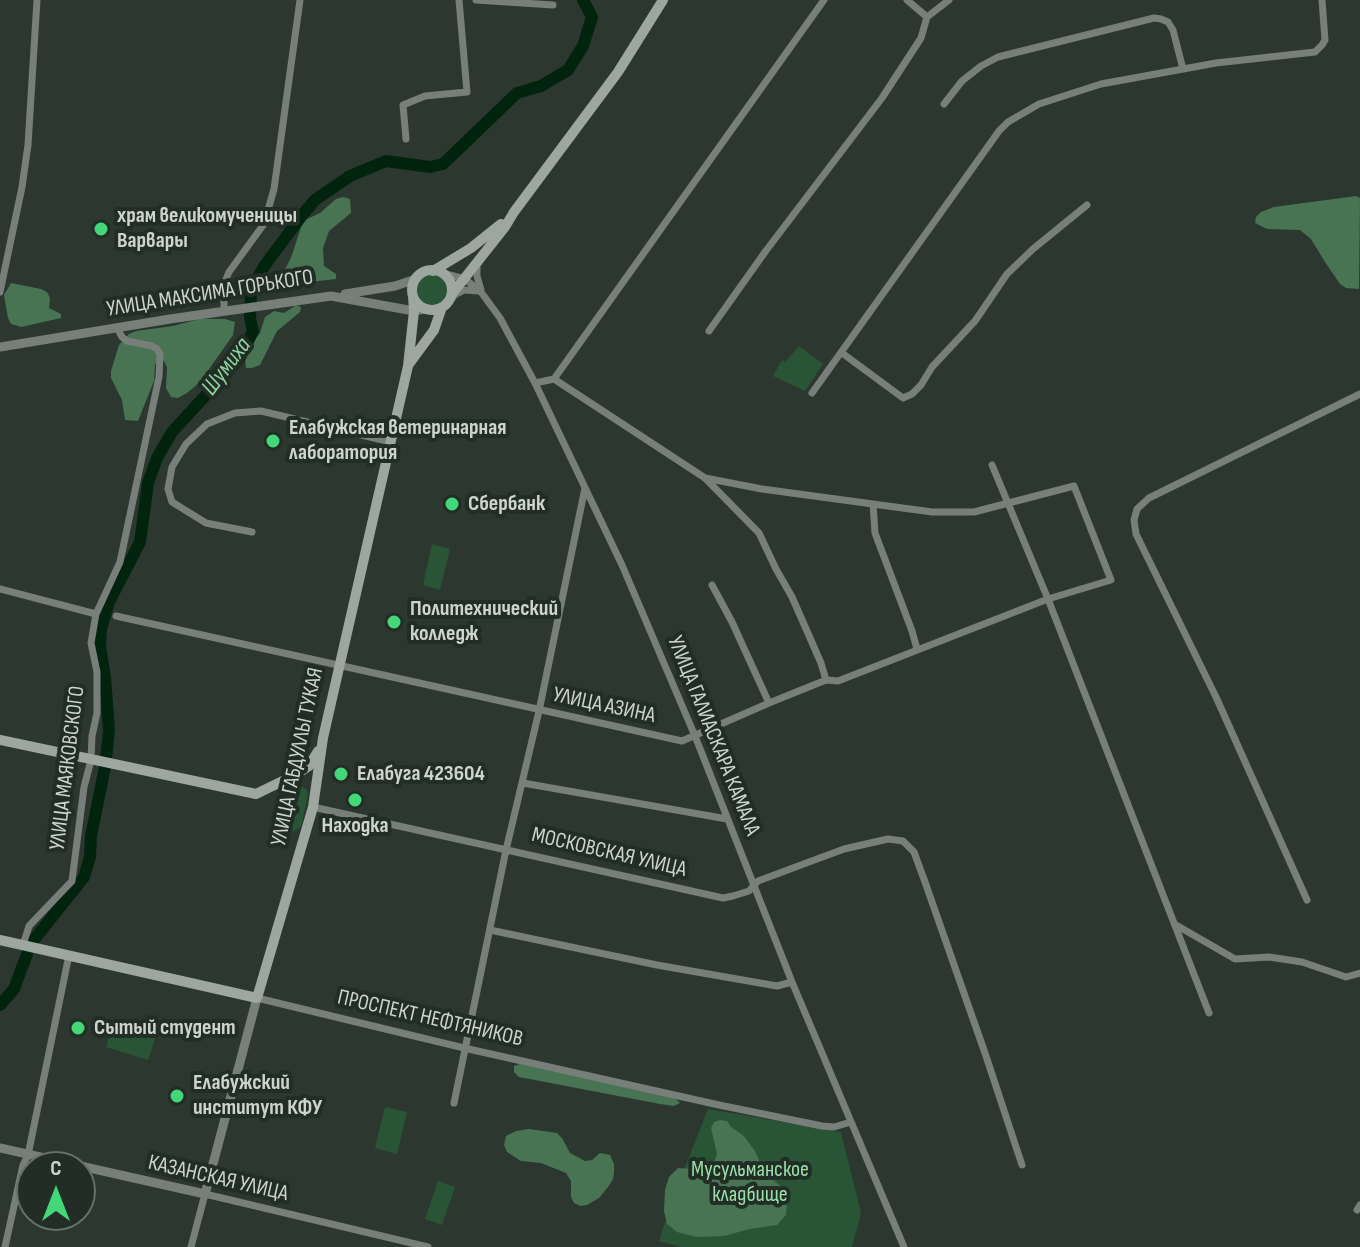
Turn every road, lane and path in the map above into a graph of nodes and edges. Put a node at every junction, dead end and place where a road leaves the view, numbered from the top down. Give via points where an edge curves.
1 (37, 0) edge
2 (300, 0) edge
3 (459, 0) edge
4 (476, 0) edge
5 (663, 0) edge
6 (824, 0) edge
7 (907, 0) edge
8 (949, 0) edge
9 (1322, 0) edge
10 (553, 5) dead end
11 (927, 17) junction
12 (1183, 69) junction
13 (944, 104) dead end
14 (406, 139) dead end
15 (1087, 205) dead end
16 (514, 212) junction
17 (477, 260) junction
18 (438, 272) junction
19 (416, 279) junction
20 (465, 279) junction
21 (0, 292) edge
22 (481, 292) junction
23 (337, 296) junction
24 (448, 301) junction
25 (420, 310) junction
26 (224, 311) junction
27 (117, 328) junction
28 (709, 331) dead end
29 (0, 347) edge
30 (842, 353) junction
31 (408, 366) junction
32 (554, 379) junction
33 (535, 383) junction
34 (812, 393) dead end
35 (1359, 396) edge
36 (391, 442) junction
37 (992, 465) dead end
38 (705, 478) junction
39 (585, 488) junction
40 (873, 504) junction
41 (1009, 504) junction
42 (252, 532) dead end
43 (712, 585) dead end
44 (0, 589) edge
45 (1048, 599) junction
46 (96, 614) junction
47 (116, 616) dead end
48 (917, 649) junction
49 (339, 665) junction
50 (826, 680) junction
51 (769, 703) junction
52 (539, 711) junction
53 (695, 736) junction
54 (323, 738) junction
55 (0, 740) edge
56 (91, 760) junction
57 (295, 775) junction
58 (523, 783) junction
59 (315, 793) junction
60 (313, 807) junction
61 (727, 819) junction
62 (506, 850) junction
63 (754, 886) junction
64 (1307, 900) dead end
65 (1176, 925) junction
66 (490, 930) junction
67 (0, 940) edge
68 (23, 945) junction
69 (69, 955) junction
70 (1360, 973) edge
71 (792, 982) junction
72 (257, 998) junction
73 (1209, 1013) dead end
74 (464, 1048) junction
75 (454, 1103) dead end
76 (851, 1122) junction
77 (29, 1151) edge
78 (1022, 1165) dead end
79 (96, 1170) edge
80 (205, 1194) junction
81 (16, 1197) edge
82 (5, 1247) edge
83 (191, 1247) edge
84 (428, 1247) edge
85 (904, 1247) edge

1 - 21 street via 28,145
2 - 26 street via 274,189 264,224 224,284
3 - 14 street via 467,92 425,96 403,105
4 - 10 street
5 - 16 main road via 618,72
6 - 32 street
7 - 11 street
8 - 11 street
9 - 12 street via 1325,40 1315,52
11 - 28 street via 921,38 882,98
12 - 13 street via 1173,30 1168,22 1154,18 998,57 962,81
12 - 30 street via 1101,84 1039,104 1008,122
15 - 30 street via 1007,274 975,321 912,394 903,398
16 - 17 main road
16 - 18 main road
17 - 20 main road
17 - 22 street
18 - 19 main road via 426,271
18 - 20 street, УЛИЦА ГАЛИАСКАРА КАМАЛА
18 - 24 main road via 450,282
19 - 23 street
19 - 25 main road via 413,296
20 - 22 street, УЛИЦА ГАЛИАСКАРА КАМАЛА
20 - 24 main road
22 - 24 street via 464,290
22 - 33 street, УЛИЦА ГАЛИАСКАРА КАМАЛА
23 - 25 street, УЛИЦА МАКСИМА ГОРЬКОГО
23 - 26 street, УЛИЦА МАКСИМА ГОРЬКОГО
24 - 25 main road, УЛИЦА МАКСИМА ГОРЬКОГО via 437,310
24 - 31 main road, УЛИЦА ГАБДУЛЛЫ ТУКАЯ
25 - 31 main road, УЛИЦА ГАБДУЛЛЫ ТУКАЯ
26 - 27 street, УЛИЦА МАКСИМА ГОРЬКОГО
27 - 29 street, УЛИЦА МАКСИМА ГОРЬКОГО
27 - 46 street, УЛИЦА МАЯКОВСКОГО via 127,341 157,349 161,366 120,562
30 - 34 street
31 - 36 main road, УЛИЦА ГАБДУЛЛЫ ТУКАЯ
32 - 33 street
32 - 38 street
33 - 39 street, УЛИЦА ГАЛИАСКАРА КАМАЛА
35 - 64 street via 1149,498 1134,520
36 - 42 street via 261,411 235,413 207,424 172,467 172,502 206,523
36 - 49 main road, УЛИЦА ГАБДУЛЛЫ ТУКАЯ
37 - 41 street
38 - 40 street
38 - 50 street via 759,533
39 - 52 street
39 - 53 street, УЛИЦА ГАЛИАСКАРА КАМАЛА
40 - 41 street via 932,512 974,512
40 - 48 street via 875,533
41 - 45 street
41 - 45 street, УЛИЦА АЗИНА via 1074,486 1111,580
43 - 51 street
44 - 46 street
45 - 48 street, УЛИЦА АЗИНА
45 - 65 street
46 - 56 street, УЛИЦА МАЯКОВСКОГО via 91,643 97,672
47 - 49 street, УЛИЦА АЗИНА
48 - 50 street, УЛИЦА АЗИНА via 838,681
49 - 52 street, УЛИЦА АЗИНА
49 - 54 main road, УЛИЦА ГАБДУЛЛЫ ТУКАЯ
50 - 51 street, УЛИЦА АЗИНА
51 - 53 street, УЛИЦА АЗИНА
52 - 53 street, УЛИЦА АЗИНА via 682,741
52 - 58 street
53 - 61 street, УЛИЦА ГАЛИАСКАРА КАМАЛА
54 - 57 main road via 309,766
54 - 59 main road, УЛИЦА ГАБДУЛЛЫ ТУКАЯ
55 - 56 main road
56 - 57 main road via 256,794
56 - 68 street, УЛИЦА МАЯКОВСКОГО via 72,881 29,926
57 - 59 main road via 313,781
58 - 61 street
58 - 62 street
59 - 60 main road, УЛИЦА ГАБДУЛЛЫ ТУКАЯ
60 - 62 street, МОСКОВСКАЯ УЛИЦА
60 - 72 main road, УЛИЦА ГАБДУЛЛЫ ТУКАЯ
61 - 63 street, УЛИЦА ГАЛИАСКАРА КАМАЛА
62 - 63 street, МОСКОВСКАЯ УЛИЦА via 714,897 733,896
62 - 66 street
63 - 71 street, УЛИЦА ГАЛИАСКАРА КАМАЛА
63 - 78 street, МОСКОВСКАЯ УЛИЦА via 800,864 888,839 903,841 914,852
65 - 70 street via 1235,959 1269,957 1346,977
65 - 73 street
66 - 71 street via 777,986
66 - 74 street
67 - 68 main road, ПРОСПЕКТ НЕФТЯНИКОВ
68 - 69 main road, ПРОСПЕКТ НЕФТЯНИКОВ
69 - 72 main road, ПРОСПЕКТ НЕФТЯНИКОВ
69 - 77 street
71 - 76 street, УЛИЦА ГАЛИАСКАРА КАМАЛА
72 - 74 street, ПРОСПЕКТ НЕФТЯНИКОВ
72 - 80 street, УЛИЦА ГАБДУЛЛЫ ТУКАЯ
74 - 75 street
74 - 76 street, ПРОСПЕКТ НЕФТЯНИКОВ via 822,1126
76 - 85 street, УЛИЦА ГАЛИАСКАРА КАМАЛА
79 - 80 street, КАЗАНСКАЯ УЛИЦА
80 - 83 street, УЛИЦА ГАБДУЛЛЫ ТУКАЯ
80 - 84 street, КАЗАНСКАЯ УЛИЦА
81 - 82 street

